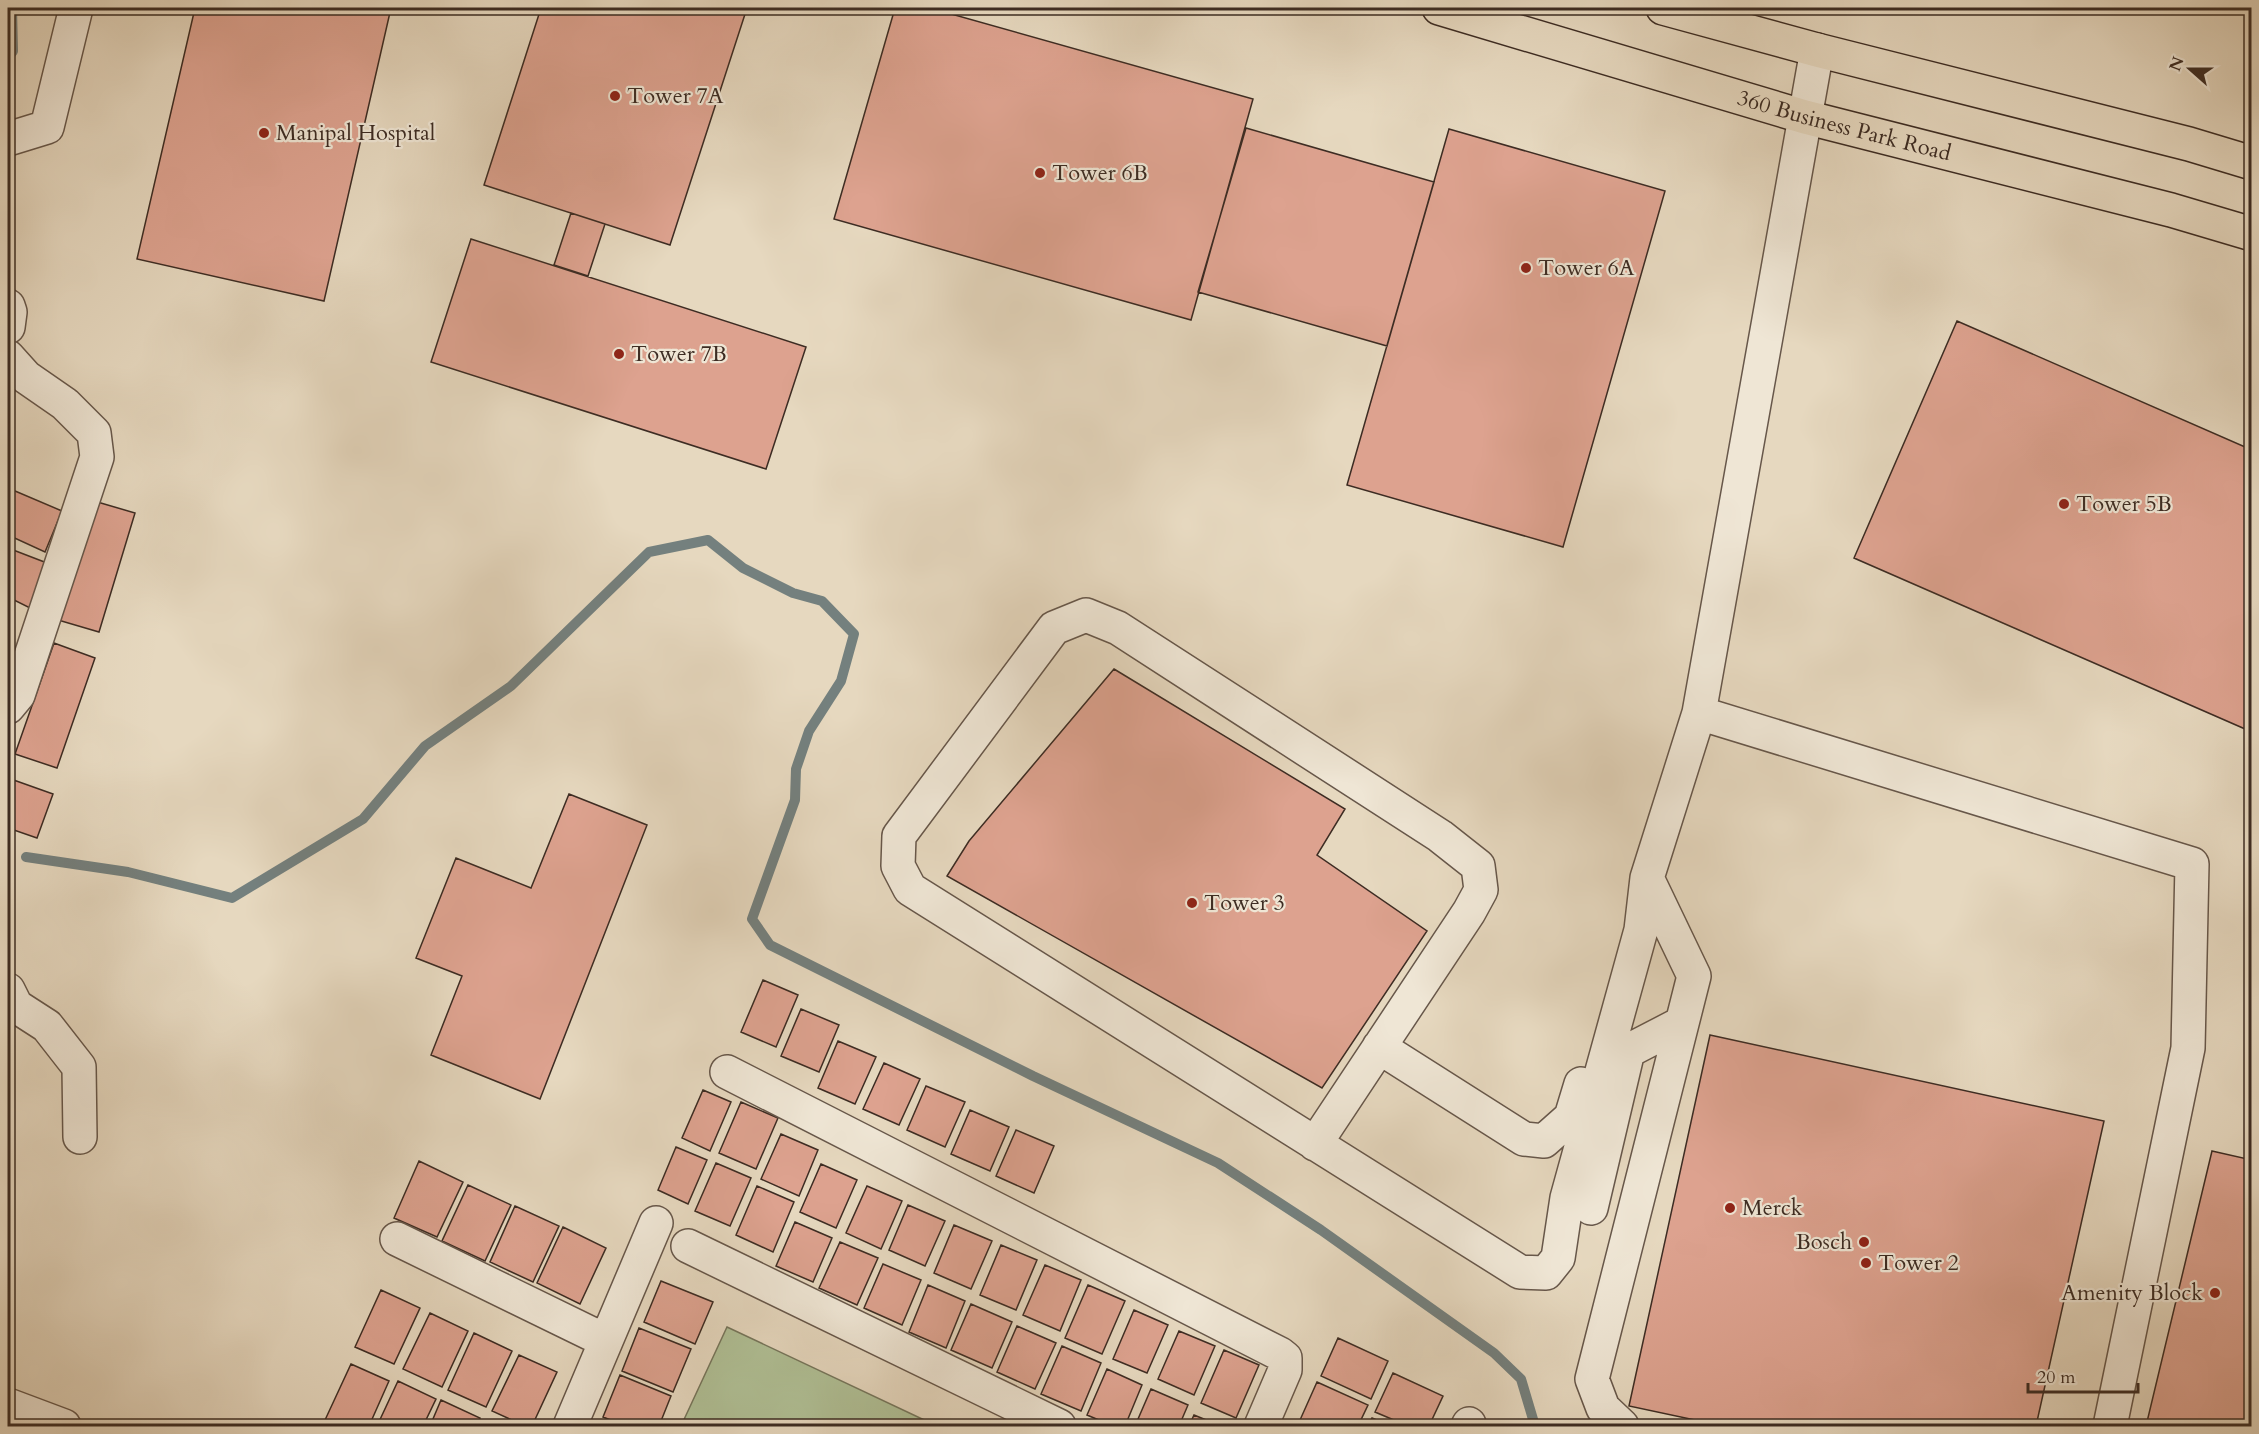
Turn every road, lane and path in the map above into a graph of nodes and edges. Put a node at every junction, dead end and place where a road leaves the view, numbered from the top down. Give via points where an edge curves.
1 (76, 8) edge
2 (1439, 8) edge
3 (1663, 8) edge
4 (1817, 50) junction
5 (1805, 117) junction
6 (8, 139) edge
7 (2252, 163) edge
8 (2252, 234) edge
9 (8, 306) edge
10 (8, 327) edge
11 (8, 357) edge
12 (8, 707) edge
13 (1699, 712) junction
14 (1647, 878) junction
15 (1641, 930) junction
16 (8, 990) edge
17 (1682, 1023) junction
18 (1380, 1047) junction
19 (728, 1072) dead end
20 (80, 1137) dead end
21 (1315, 1143) junction
22 (1592, 1208) dead end
23 (656, 1222) dead end
24 (397, 1239) dead end
25 (688, 1246) dead end
26 (604, 1340) junction
27 (8, 1405) edge
28 (64, 1426) edge
29 (570, 1426) edge
30 (1059, 1426) edge
31 (1261, 1426) edge
32 (1622, 1426) edge
33 (2110, 1426) edge

1 - 6 street via 47,127
2 - 5 main road, 360 Business Park Road
3 - 4 main road
4 - 5 street
4 - 7 main road
5 - 8 main road, 360 Business Park Road
5 - 13 street
9 - 10 street
11 - 12 street via 26,377 65,404 94,433 97,457 18,695
13 - 14 street
13 - 33 street via 2192,864 2188,1048
14 - 15 street
14 - 17 street via 1694,976
15 - 18 street via 1620,946 1571,1117 1544,1141 1524,1139
15 - 21 street via 1568,1198 1558,1258 1546,1273 1520,1272
16 - 20 street via 16,1006 47,1026 80,1067
17 - 22 street via 1628,1051
17 - 32 street via 1592,1379 1603,1408
18 - 21 street
18 - 21 street via 1481,890 1478,866 1440,836 1118,628 1086,615 1054,628 899,836 898,866 910,889
19 - 31 street via 1280,1354 1285,1358 1285,1370
23 - 26 street
24 - 26 street
25 - 30 street
26 - 29 street
27 - 28 street

